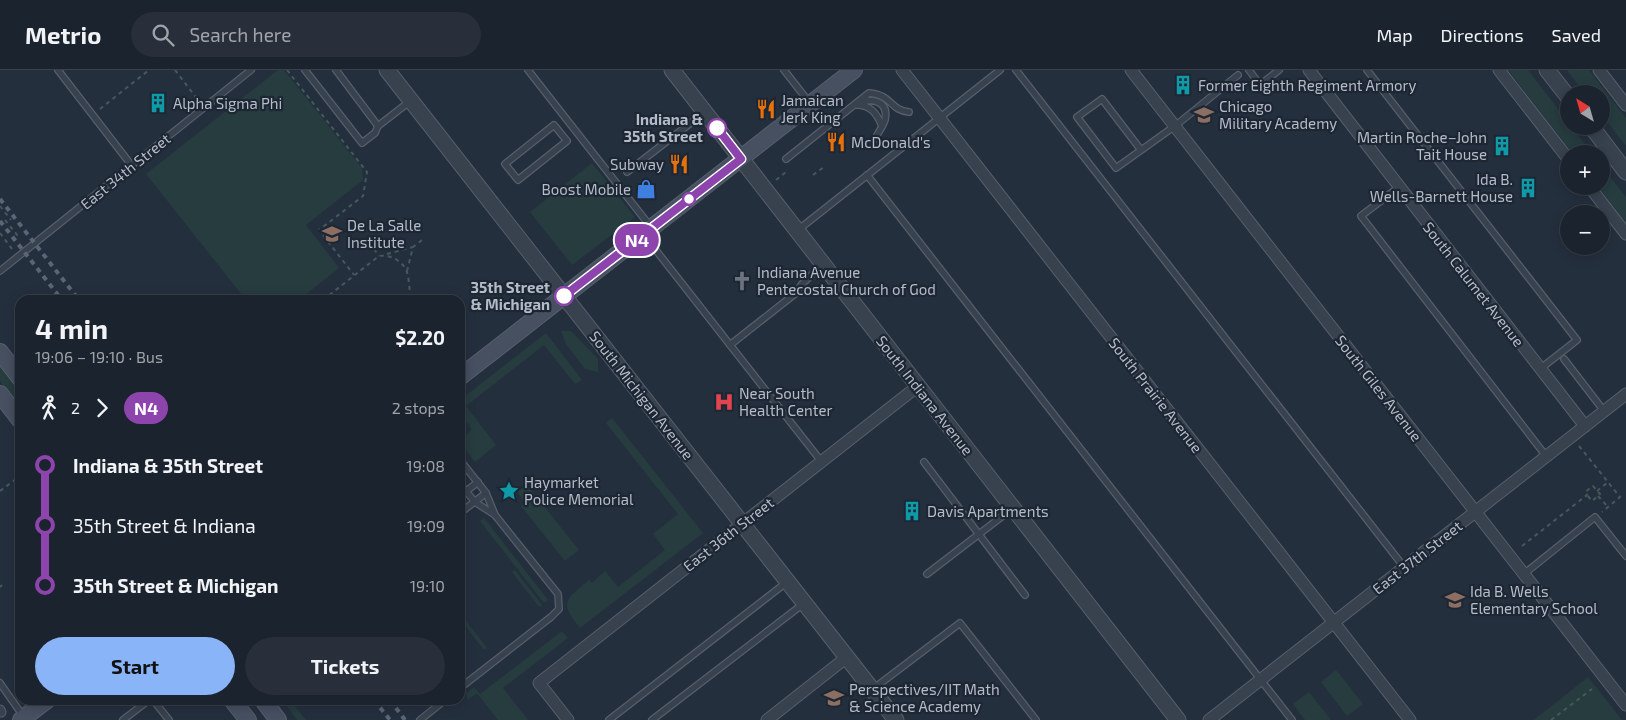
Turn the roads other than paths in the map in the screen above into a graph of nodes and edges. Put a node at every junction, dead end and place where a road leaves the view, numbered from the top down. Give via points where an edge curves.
1 (58, 70) edge
2 (251, 70) edge
3 (305, 70) edge
4 (336, 70) edge
5 (387, 70) edge
6 (528, 70) edge
7 (672, 70) edge
8 (784, 70) edge
9 (854, 70) edge
10 (902, 70) edge
11 (1000, 70) edge
12 (1016, 70) edge
13 (1131, 70) edge
14 (1249, 70) edge
15 (1278, 70) edge
16 (1309, 70) edge
17 (1367, 70) edge
18 (1499, 70) edge
19 (1547, 70) edge
20 (1598, 70) edge
21 (1238, 75) dead end
22 (1560, 87) edge
23 (411, 100) junction
24 (811, 104) junction
25 (857, 105) junction
26 (1626, 105) edge
27 (848, 109) junction
28 (704, 112) junction
29 (909, 112) dead end
30 (940, 118) junction
31 (378, 126) junction
32 (882, 126) junction
33 (1175, 126) junction
34 (573, 127) junction
35 (562, 135) junction
36 (1598, 135) edge
37 (875, 139) dead end
38 (1560, 148) edge
39 (1141, 150) junction
40 (741, 159) junction
41 (786, 159) dead end
42 (132, 166) junction
43 (627, 172) dead end
44 (1626, 172) edge
45 (867, 175) junction
46 (1399, 187) junction
47 (1596, 195) edge
48 (648, 231) junction
49 (797, 231) junction
50 (1626, 234) edge
51 (823, 264) junction
52 (0, 272) edge
53 (564, 296) junction
54 (730, 345) junction
55 (0, 352) edge
56 (1564, 359) dead end
57 (1540, 369) junction
58 (15, 372) edge
59 (465, 373) edge
60 (918, 386) junction
61 (0, 394) edge
62 (1624, 400) edge
63 (1604, 411) junction
64 (15, 414) edge
65 (1585, 426) junction
66 (1546, 456) junction
67 (821, 461) junction
68 (924, 462) dead end
69 (465, 466) edge
70 (478, 482) junction
71 (466, 492) joint
72 (486, 493) junction
73 (474, 502) junction
74 (1013, 508) junction
75 (465, 509) edge
76 (1475, 512) junction
77 (495, 515) junction
78 (742, 523) junction
79 (979, 534) junction
80 (1626, 556) edge
81 (1404, 567) junction
82 (927, 574) dead end
83 (1524, 574) junction
84 (788, 582) junction
85 (1025, 595) dead end
86 (804, 602) junction
87 (1334, 622) junction
88 (847, 657) junction
89 (1261, 679) junction
90 (0, 683) edge
91 (465, 684) edge
92 (873, 690) junction
93 (40, 705) edge
94 (142, 705) edge
95 (157, 705) edge
96 (236, 705) edge
97 (267, 705) edge
98 (439, 705) edge
99 (1626, 705) edge
100 (24, 719) edge
101 (123, 720) edge
102 (169, 720) edge
103 (248, 720) edge
104 (278, 720) edge
105 (420, 720) edge
106 (568, 720) edge
107 (609, 720) edge
108 (652, 720) edge
109 (767, 720) edge
110 (896, 720) edge
111 (1036, 720) edge
112 (1178, 720) edge
113 (1209, 720) edge
114 (1292, 720) edge
115 (1410, 720) edge

1 - 42 lane
2 - 42 lane, East 34th Street
3 - 31 lane via 362,142 375,133
4 - 31 lane
5 - 23 street, South Michigan Avenue
6 - 34 lane
7 - 28 street, South Indiana Avenue
8 - 24 lane
9 - 24 main road
10 - 30 street, South Prairie Avenue
11 - 30 lane
12 - 81 lane
13 - 33 street, South Giles Avenue
14 - 15 lane via 1260,85
16 - 46 street, South Calumet Avenue
17 - 57 lane via 1577,340
18 - 38 street
19 - 22 street
20 - 26 street
21 - 33 lane
23 - 31 lane
23 - 53 street, South Michigan Avenue
24 - 40 main road
25 - 27 lane
25 - 32 lane via 871,108
25 - 32 lane via 871,100 878,102 884,109
27 - 29 lane via 869,93 888,98 895,108
27 - 41 lane
28 - 40 street, South Indiana Avenue
28 - 43 lane
30 - 45 lane
30 - 87 street, South Prairie Avenue
32 - 37 lane
33 - 39 lane
33 - 76 street, South Giles Avenue
34 - 35 lane
34 - 48 lane
35 - 35 lane via 567,141 518,180 505,164 554,125
36 - 44 street
39 - 39 lane via 1102,99 1077,117 1116,168
40 - 48 main road
40 - 49 street, South Indiana Avenue
42 - 52 lane, East 34th Street
45 - 49 lane
45 - 89 lane
46 - 57 street, South Calumet Avenue
46 - 66 lane via 1361,216
47 - 50 street
48 - 53 main road
48 - 54 lane
49 - 51 street, South Indiana Avenue
51 - 54 lane via 796,293
51 - 60 street, South Indiana Avenue
53 - 59 main road
53 - 78 street, South Michigan Avenue
54 - 67 lane
55 - 58 main road
56 - 63 lane
57 - 65 street, South Calumet Avenue
60 - 67 street, East 36th Street
60 - 74 street, South Indiana Avenue
61 - 64 main road
62 - 63 street, East 37th Street
63 - 65 street, East 37th Street
65 - 66 street, East 37th Street
66 - 76 street, East 37th Street
67 - 78 street, East 36th Street
68 - 79 lane
69 - 70 lane
70 - 71 lane
70 - 72 lane
71 - 73 lane
72 - 73 lane
72 - 77 lane
73 - 75 lane
73 - 77 lane
74 - 79 lane
74 - 112 street, South Indiana Avenue
76 - 81 street, East 37th Street
76 - 83 street, South Giles Avenue
77 - 91 lane via 558,594 559,609
78 - 84 street, South Michigan Avenue
78 - 106 street, East 36th Street via 539,683
79 - 82 lane
79 - 85 lane
80 - 83 lane via 1595,517
81 - 87 street, East 37th Street
83 - 99 street, South Giles Avenue
84 - 86 street, South Michigan Avenue
84 - 107 lane
86 - 88 street, South Michigan Avenue
86 - 108 lane
87 - 89 street, East 37th Street
87 - 115 street, South Prairie Avenue
88 - 92 street, South Michigan Avenue
88 - 109 street
89 - 113 street, East 37th Street
89 - 114 lane
90 - 100 lane
92 - 110 street, South Michigan Avenue
92 - 111 lane via 960,623
93 - 100 main road
94 - 101 lane
95 - 102 lane
96 - 103 main road
97 - 104 main road
98 - 105 lane

